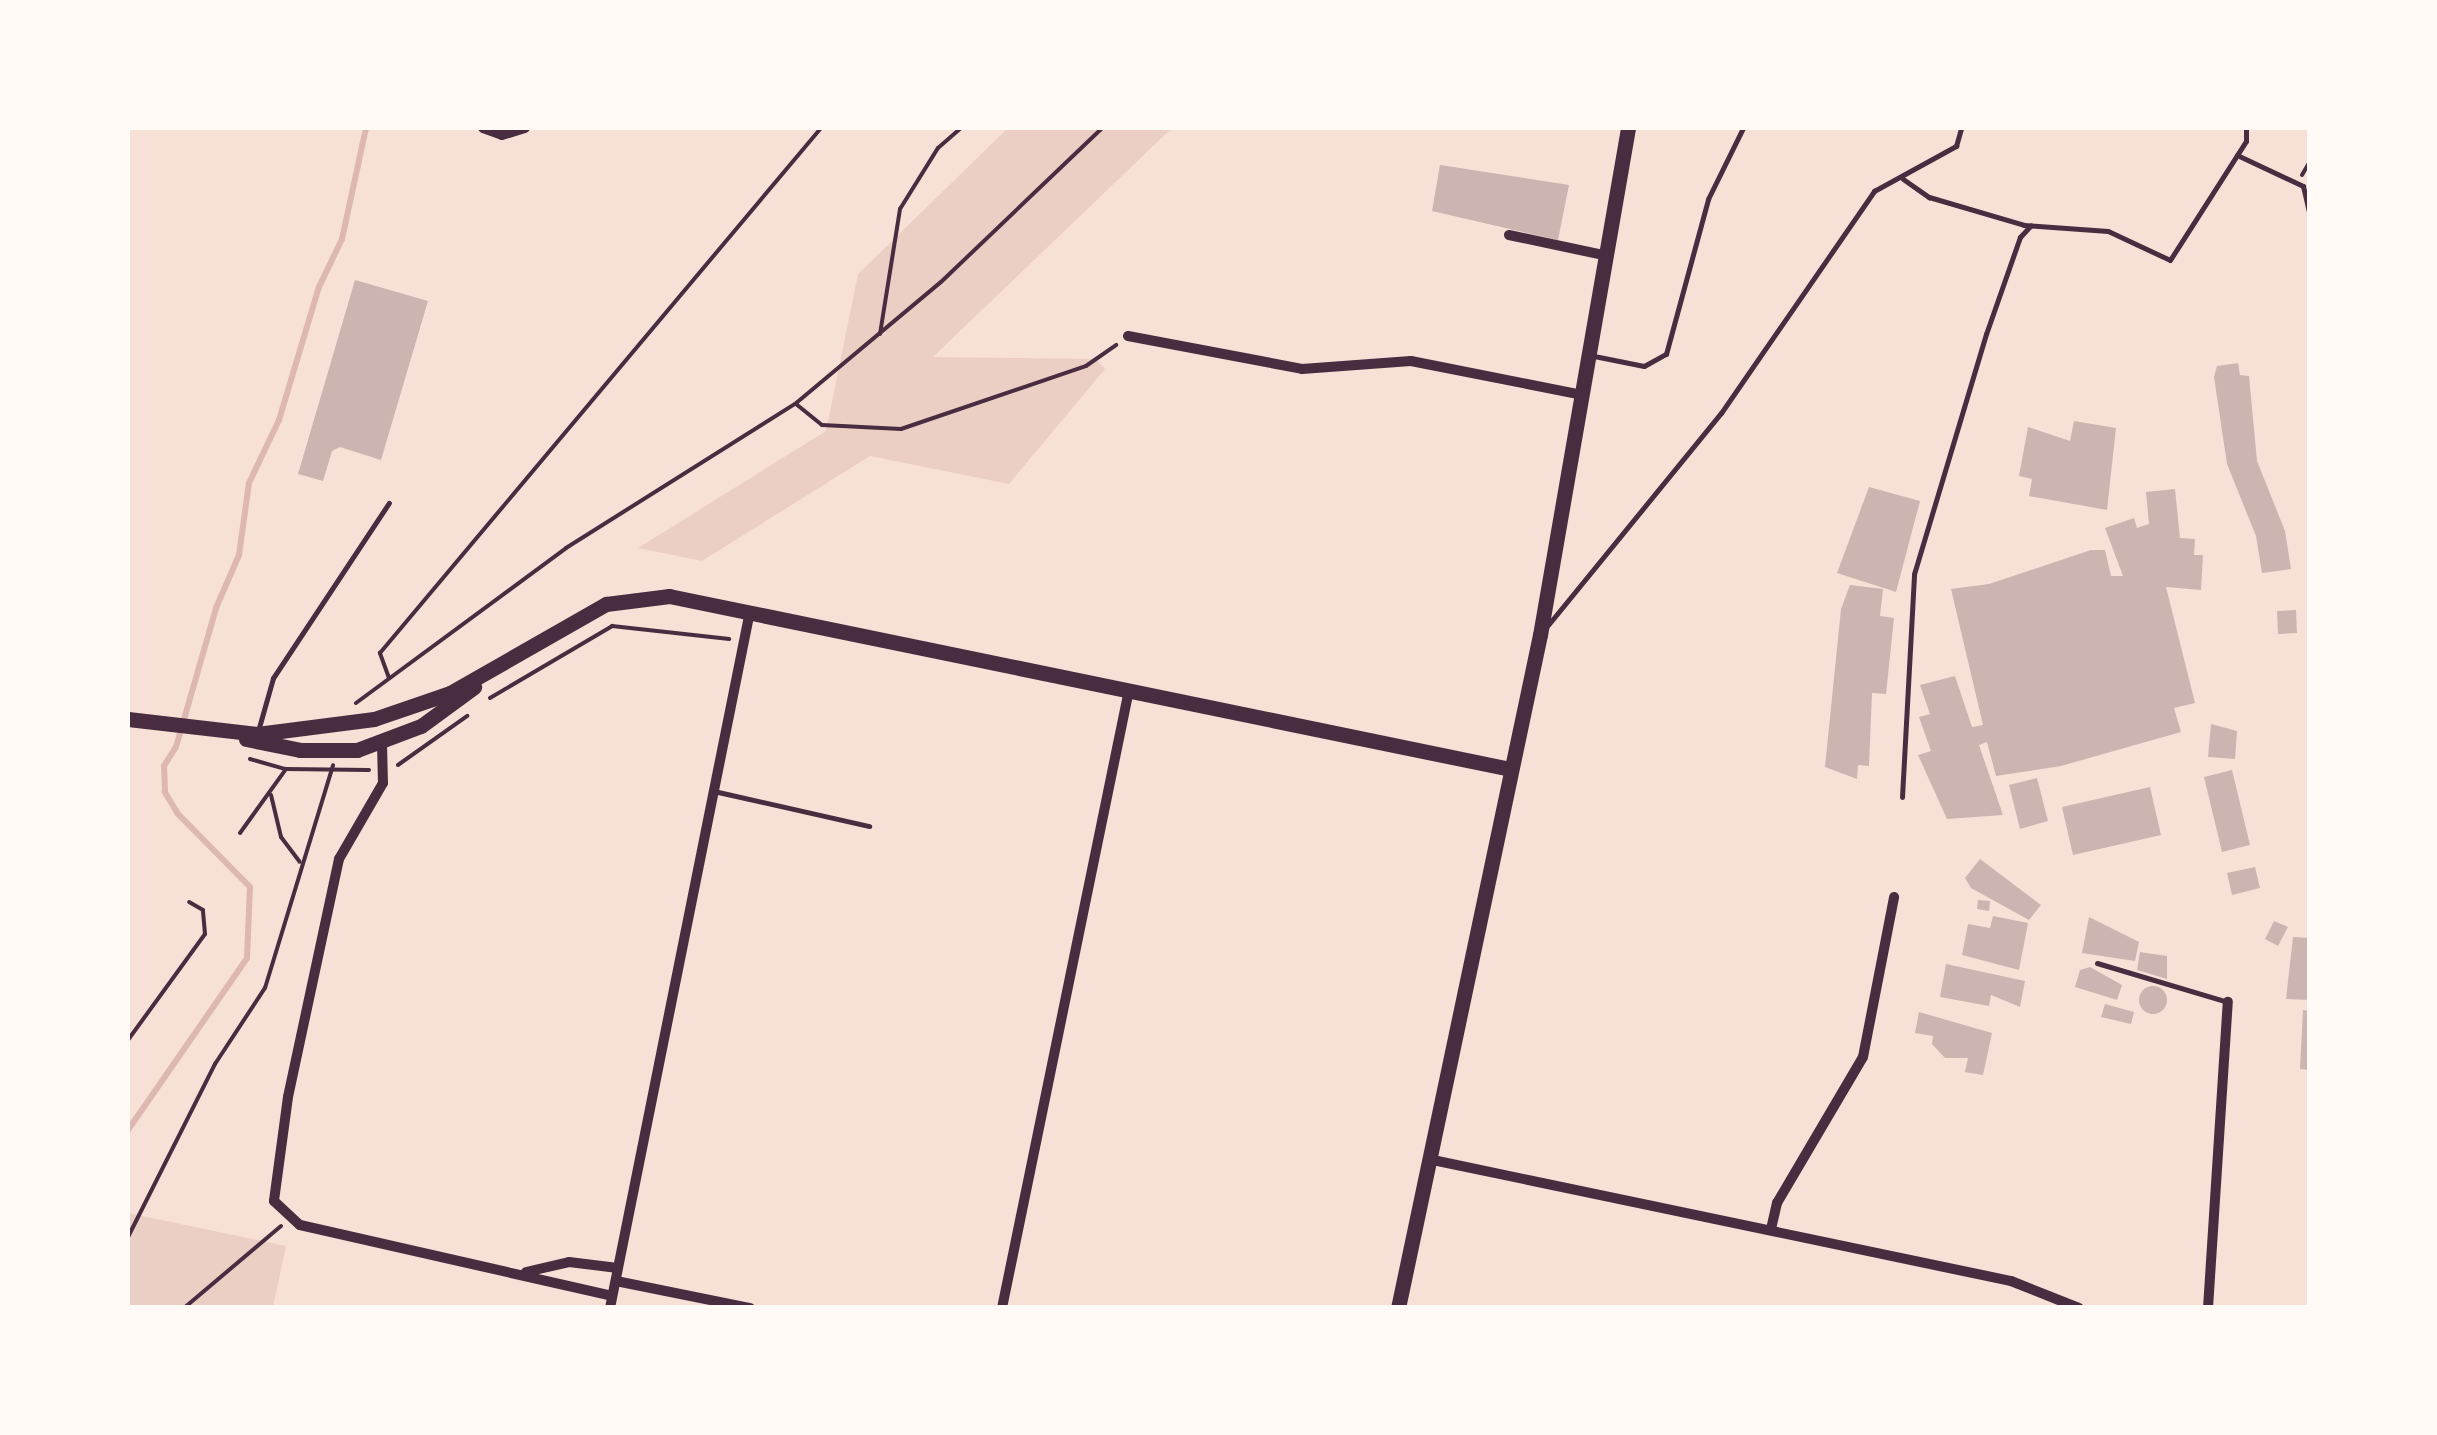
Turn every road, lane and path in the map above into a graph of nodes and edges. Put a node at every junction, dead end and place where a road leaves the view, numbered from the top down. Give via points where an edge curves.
1 (483, 128) edge
2 (525, 128) edge
3 (821, 128) edge
4 (961, 128) edge
5 (1102, 128) edge
6 (1628, 128) edge
7 (1743, 128) edge
8 (1961, 128) edge
9 (2246, 128) edge
10 (2237, 155) junction
11 (1903, 179) junction
12 (2310, 216) edge
13 (2031, 225) junction
14 (1510, 236) dead end
15 (1603, 255) junction
16 (1128, 336) joint
17 (879, 338) junction
18 (1586, 354) junction
19 (1578, 394) junction
20 (795, 404) junction
21 (389, 504) dead end
22 (750, 610) junction
23 (1540, 636) junction
24 (492, 671) junction
25 (390, 680) junction
26 (1129, 690) junction
27 (348, 708) dead end
28 (128, 719) edge
29 (218, 732) junction
30 (257, 734) junction
31 (382, 743) junction
32 (332, 752) junction
33 (286, 770) dead end
34 (1510, 770) junction
35 (718, 792) junction
36 (271, 795) junction
37 (1902, 798) dead end
38 (869, 826) dead end
39 (240, 833) dead end
40 (302, 864) junction
41 (1894, 897) dead end
42 (190, 902) dead end
43 (2097, 963) dead end
44 (2228, 1002) joint
45 (128, 1040) edge
46 (1428, 1159) junction
47 (288, 1220) junction
48 (1771, 1230) junction
49 (128, 1237) edge
50 (618, 1268) junction
51 (526, 1272) junction
52 (616, 1281) junction
53 (611, 1302) edge
54 (184, 1308) edge
55 (750, 1308) edge
56 (1002, 1308) edge
57 (1398, 1308) edge
58 (2079, 1308) edge
59 (2208, 1308) edge

1 - 2 street via 502,135
3 - 25 path via 384,648 378,664
4 - 17 path via 938,148 900,210
5 - 17 path
6 - 15 main road
7 - 18 lane via 1702,216 1666,354 1644,366
8 - 11 lane via 1956,146
9 - 10 lane
10 - 12 lane via 2303,186
10 - 13 lane via 2170,260 2108,231
11 - 13 lane via 1930,197
11 - 23 lane via 1874,192 1720,414
13 - 37 lane via 2020,237 1986,334 1914,574
14 - 15 street
15 - 18 main road
16 - 19 street via 1302,369 1412,362
16 - 20 path via 1086,366 901,429 822,425
17 - 20 path
18 - 19 main road
19 - 23 main road
20 - 25 path via 566,548
21 - 30 lane via 273,678
22 - 24 main road via 669,596 616,600
22 - 26 main road
22 - 35 street
23 - 34 main road
24 - 30 main road via 436,700 374,719
24 - 31 main road via 442,713
25 - 27 path
26 - 34 main road
26 - 56 street
28 - 29 main road
29 - 30 main road
29 - 32 main road via 290,750
31 - 32 main road
31 - 47 street via 384,783 341,852 273,1191
32 - 40 path via 334,772
33 - 36 path
34 - 46 main road
35 - 38 lane
35 - 50 street
36 - 39 path
36 - 40 path via 281,838
40 - 49 path via 265,988 215,1064
41 - 48 street via 1863,1057 1777,1204
42 - 45 path via 203,910 205,934
43 - 44 lane
44 - 59 street
46 - 48 street
46 - 57 main road
47 - 51 street
47 - 54 path
48 - 58 street via 2011,1281
50 - 51 street via 569,1262
50 - 52 street
51 - 53 street
52 - 53 street
52 - 55 street

